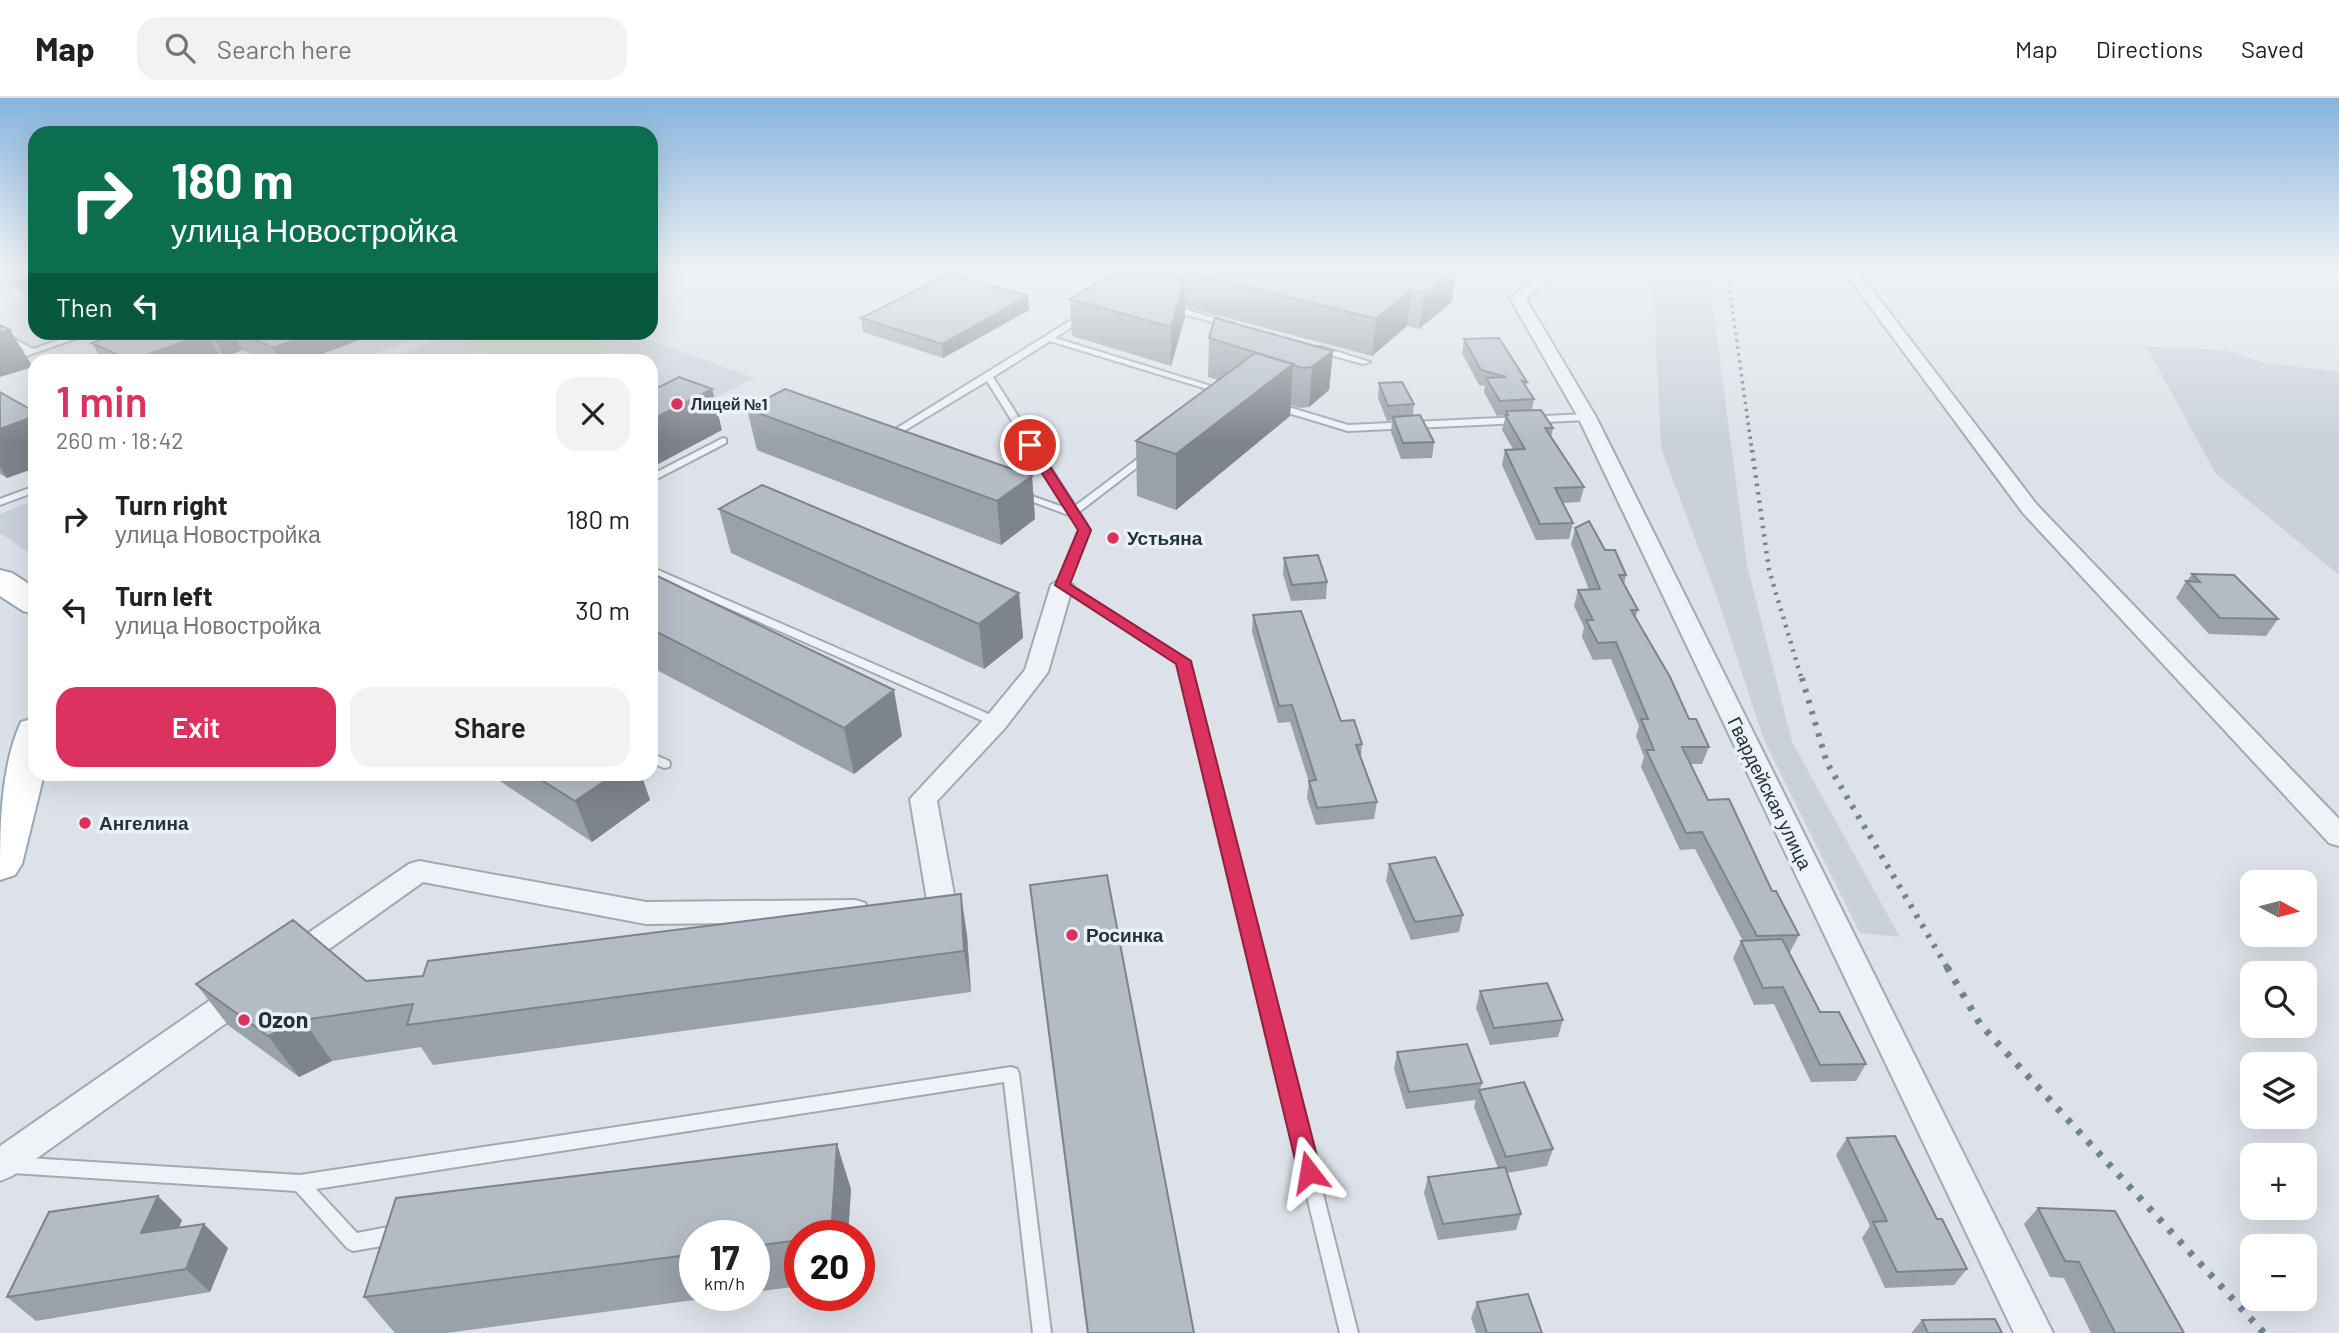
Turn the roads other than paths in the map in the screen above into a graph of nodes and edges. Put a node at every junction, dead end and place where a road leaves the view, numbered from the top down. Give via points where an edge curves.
1 (1065, 328) edge
2 (1535, 328) edge
3 (1893, 328) edge
4 (0, 333) edge
5 (1048, 338) junction
6 (68, 340) edge
7 (1314, 347) edge
8 (32, 352) junction
9 (0, 362) edge
10 (1366, 362) dead end
11 (988, 376) junction
12 (1220, 401) edge
13 (1269, 404) edge
14 (1587, 417) junction
15 (723, 441) dead end
16 (890, 448) edge
17 (1156, 449) edge
18 (658, 475) edge
19 (1007, 490) edge
20 (28, 492) edge
21 (0, 502) edge
22 (1072, 513) junction
23 (658, 573) edge
24 (0, 580) edge
25 (1062, 585) junction
26 (28, 599) edge
27 (996, 722) junction
28 (28, 758) edge
29 (658, 761) edge
30 (664, 764) dead end
31 (2339, 836) edge
32 (0, 864) edge
33 (0, 1165) edge
34 (300, 1183) junction
35 (421, 1231) edge
36 (1042, 1333) edge
37 (1349, 1333) edge
38 (2034, 1333) edge

1 - 5 lane
2 - 14 street, Гвардейская улица
3 - 31 street via 2030,509
4 - 8 lane
5 - 11 lane
5 - 12 lane via 1230,393
6 - 8 lane
7 - 10 lane
8 - 9 lane
11 - 16 lane via 877,443
11 - 22 lane
13 - 14 lane via 1348,428
14 - 38 street, Гвардейская улица
15 - 18 lane
17 - 22 lane
19 - 22 lane
20 - 21 lane
22 - 25 lane via 1085,530
23 - 27 lane
24 - 26 main road
25 - 27 street via 1036,672
25 - 37 lane via 1183,661
27 - 33 street via 923,799 943,911 646,913 419,871
28 - 32 main road
29 - 30 lane
33 - 34 lane
34 - 35 lane via 353,1242
34 - 36 lane via 1011,1074

